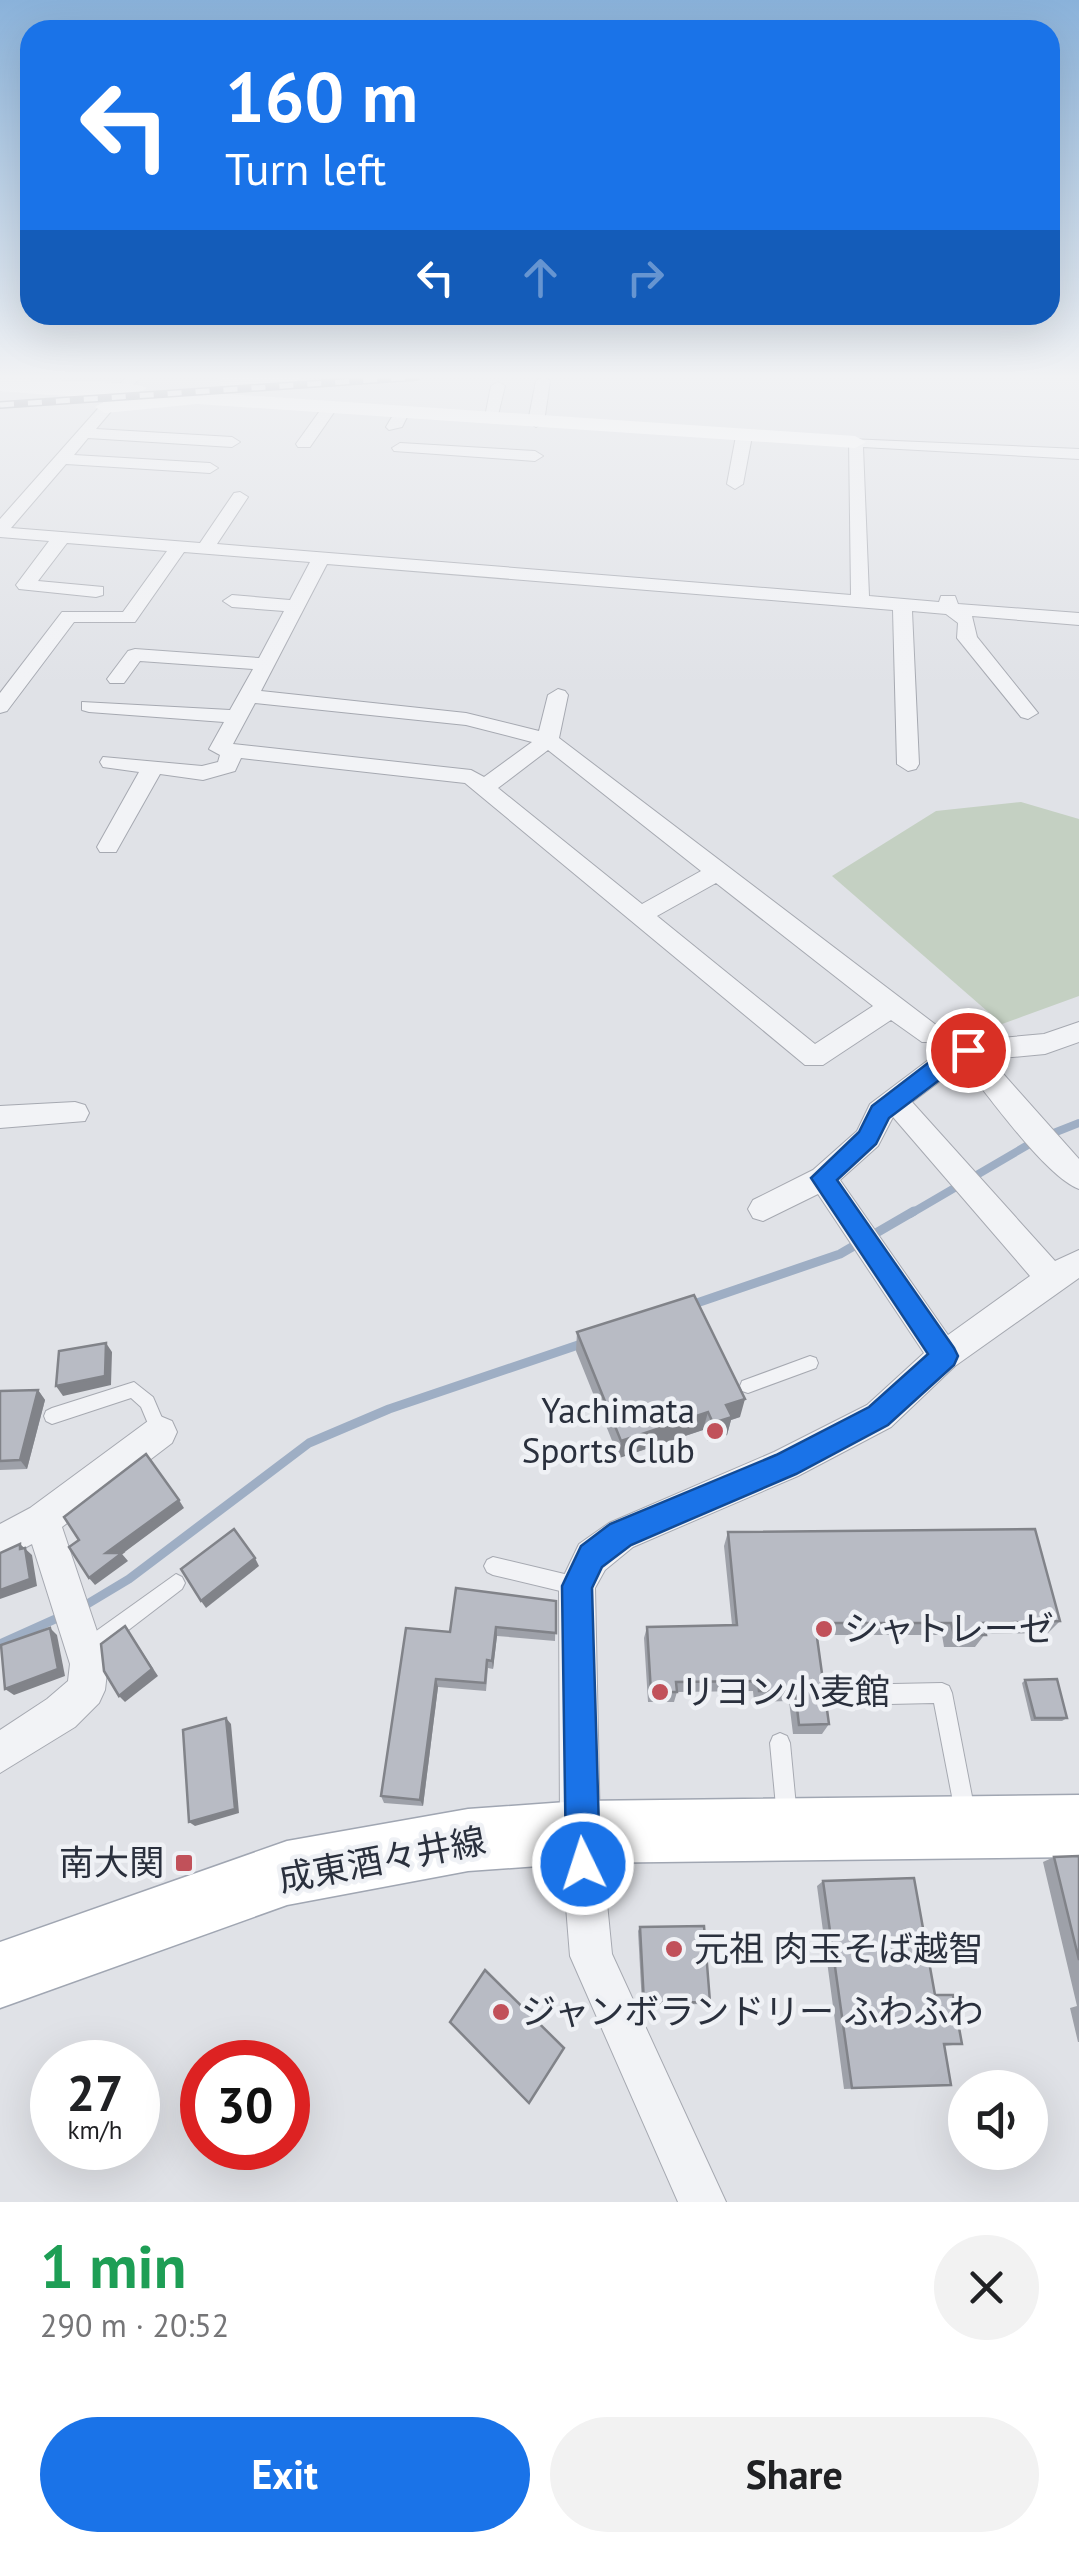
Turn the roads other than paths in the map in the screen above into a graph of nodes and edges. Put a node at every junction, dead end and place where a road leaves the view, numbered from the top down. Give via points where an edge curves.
1 (43, 480) edge
2 (736, 480) edge
3 (856, 480) edge
4 (735, 484) dead end
5 (240, 497) dead end
6 (0, 531) edge
7 (61, 538) junction
8 (179, 548) junction
9 (205, 549) junction
10 (321, 559) junction
11 (96, 591) dead end
12 (948, 597) junction
13 (860, 599) junction
14 (232, 602) dead end
15 (902, 603) junction
16 (294, 606) junction
17 (1079, 619) edge
18 (267, 664) junction
19 (117, 679) dead end
20 (9, 681) edge
21 (558, 695) dead end
22 (250, 696) junction
23 (89, 706) dead end
24 (0, 707) edge
25 (1028, 713) dead end
26 (237, 717) junction
27 (548, 740) junction
28 (233, 750) junction
29 (110, 762) dead end
30 (908, 764) dead end
31 (153, 768) junction
32 (486, 786) junction
33 (108, 847) dead end
34 (715, 873) junction
35 (639, 916) junction
36 (891, 1007) junction
37 (1079, 1032) edge
38 (931, 1035) dead end
39 (968, 1050) junction
40 (895, 1101) junction
41 (75, 1114) dead end
42 (0, 1117) edge
43 (823, 1178) junction
44 (1079, 1178) edge
45 (763, 1209) dead end
46 (1065, 1270) edge
47 (944, 1356) junction
48 (810, 1363) dead end
49 (748, 1386) dead end
50 (52, 1416) dead end
51 (160, 1432) joint
52 (42, 1520) junction
53 (0, 1543) edge
54 (493, 1566) dead end
55 (176, 1583) dead end
56 (577, 1586) junction
57 (85, 1652) junction
58 (844, 1695) dead end
59 (780, 1743) dead end
60 (0, 1752) edge
61 (1079, 1826) edge
62 (968, 1827) junction
63 (788, 1829) junction
64 (580, 1832) junction
65 (0, 1975) edge
66 (702, 2202) edge

1 - 6 street
2 - 4 street
3 - 13 street
5 - 9 street
6 - 7 street
7 - 8 street
7 - 11 street via 16,585
8 - 9 street
8 - 20 street via 128,618 69,616
9 - 10 street
10 - 13 street
10 - 16 street
12 - 15 street
12 - 17 street
12 - 25 street via 967,622 967,638
13 - 15 street
14 - 16 street
15 - 30 street
16 - 18 street
18 - 19 street via 135,654
18 - 22 street
20 - 24 street
21 - 27 street
22 - 26 street
22 - 27 street via 466,719
23 - 26 street
26 - 28 street via 220,749
27 - 32 street
27 - 34 street
28 - 31 street via 227,766 203,773
28 - 32 street via 472,777
29 - 31 street
31 - 33 street
32 - 35 street
34 - 35 street
34 - 36 street
35 - 36 street via 814,1058
36 - 38 street
37 - 39 street via 1044,1044
39 - 40 street
39 - 44 street
40 - 43 street via 880,1112 868,1138
40 - 46 street
41 - 42 street
43 - 45 street
43 - 47 street
46 - 47 street
47 - 56 street via 879,1416 621,1534 592,1556
48 - 49 lane
50 - 51 lane via 134,1390
51 - 52 street
52 - 53 street
52 - 57 street
54 - 56 lane
55 - 57 lane
56 - 64 street
57 - 60 street via 86,1690
58 - 62 lane via 942,1694
59 - 63 lane
61 - 62 main road, 成東酒々井線
62 - 63 main road, 成東酒々井線
63 - 64 main road, 成東酒々井線
64 - 65 main road, 成東酒々井線 via 468,1840 287,1873
64 - 66 street via 591,1956

